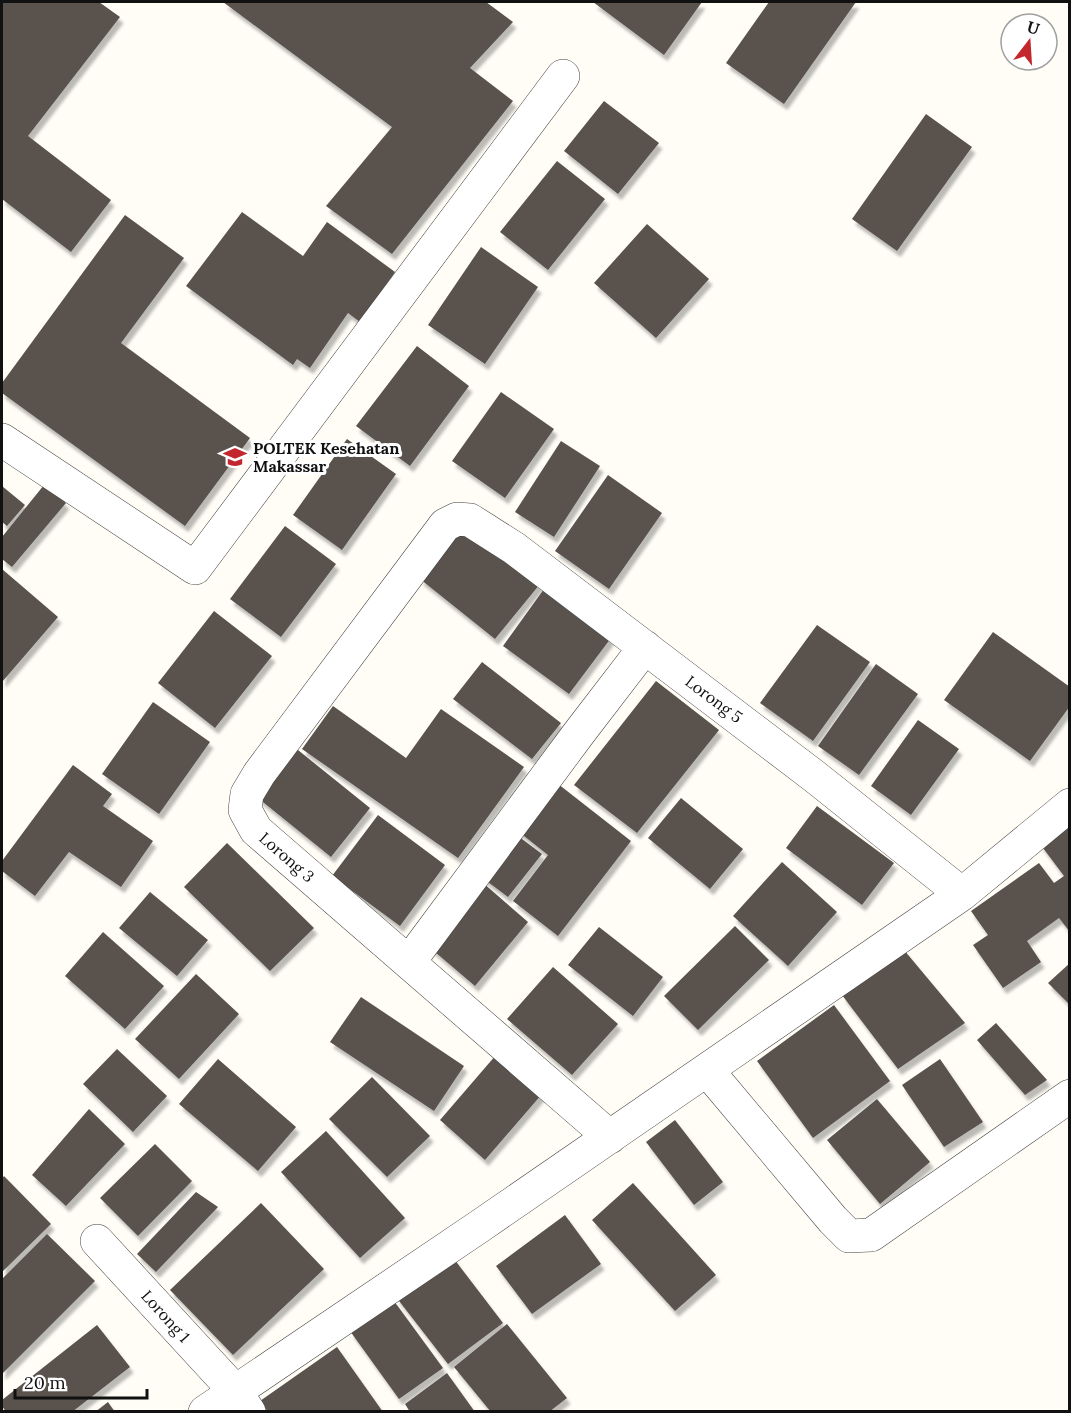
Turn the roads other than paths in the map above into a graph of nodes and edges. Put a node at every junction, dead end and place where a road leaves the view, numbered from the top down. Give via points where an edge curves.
1 (563, 76) dead end
2 (2, 440) edge
3 (457, 519) joint
4 (645, 647) junction
5 (1070, 805) edge
6 (962, 894) junction
7 (409, 962) junction
8 (707, 1070) junction
9 (1070, 1096) edge
10 (610, 1137) junction
11 (97, 1241) dead end
12 (242, 1402) edge
13 (206, 1412) edge

1 - 2 street via 195,568
3 - 4 street, Lorong 5 via 470,520 514,548
3 - 7 street, Lorong 3 via 445,525 259,774 247,794 245,810 256,830
4 - 6 street, Lorong 5
4 - 7 street
5 - 6 street
6 - 8 street
7 - 10 street, Lorong 3
8 - 9 street via 849,1236 871,1235
8 - 10 street
10 - 12 street
11 - 12 street, Lorong 1
12 - 13 street

